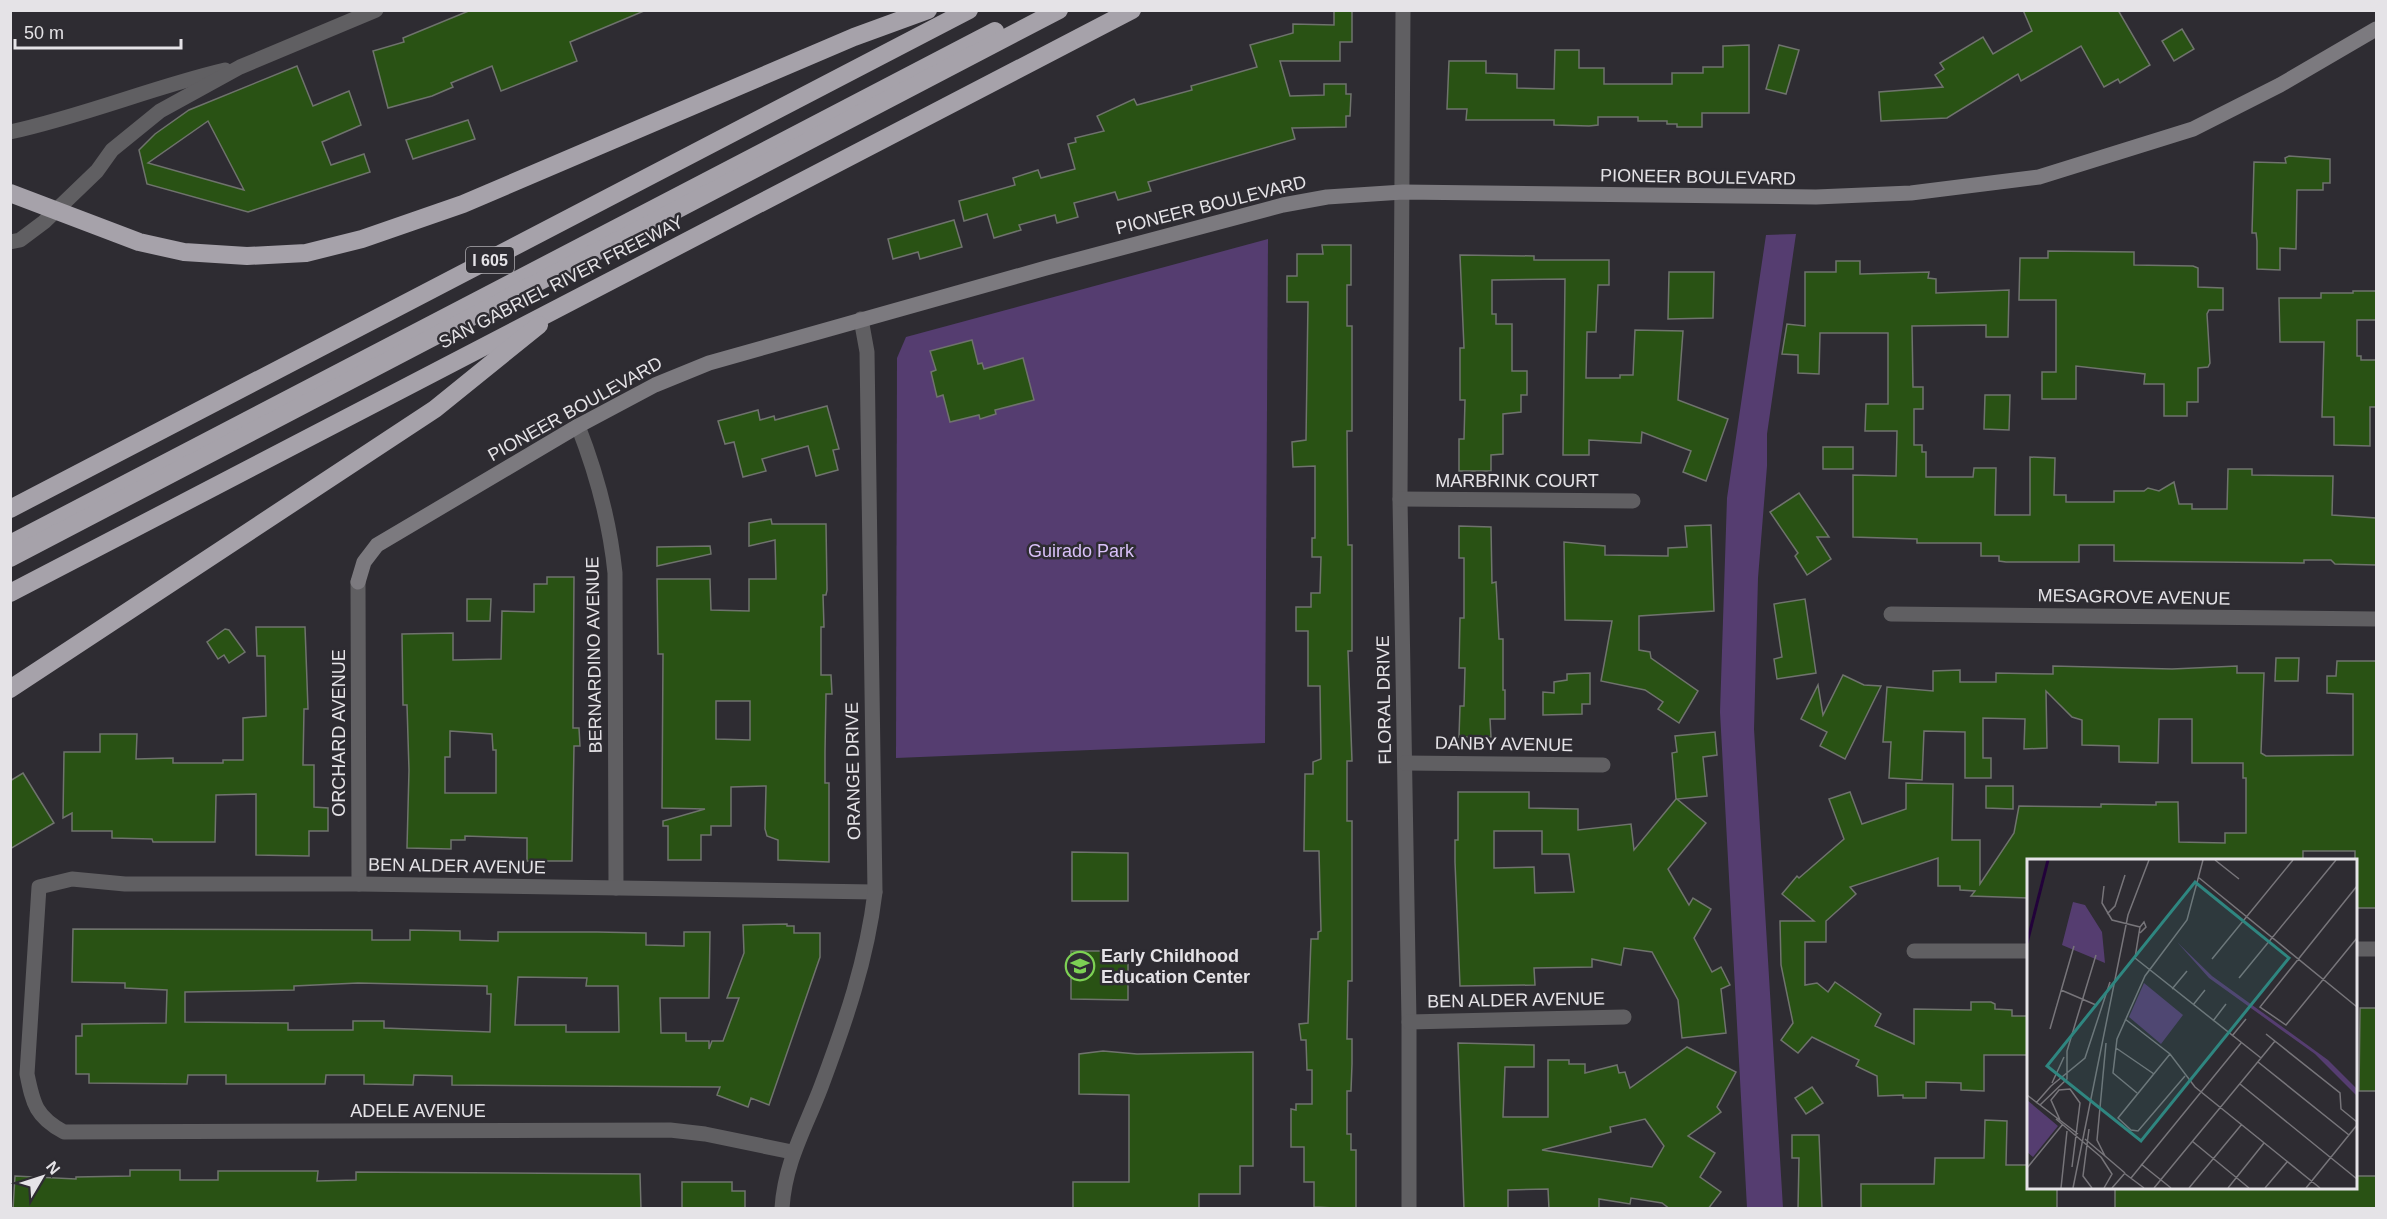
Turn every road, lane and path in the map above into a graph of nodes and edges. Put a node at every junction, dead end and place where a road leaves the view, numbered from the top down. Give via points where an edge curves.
1 (376, 10) edge
2 (928, 10) edge
3 (969, 10) edge
4 (1034, 10) edge
5 (1059, 10) edge
6 (1132, 10) edge
7 (1403, 10) edge
8 (2376, 28) edge
9 (240, 67) junction
10 (10, 132) edge
11 (1403, 192) junction
12 (10, 193) edge
13 (56, 210) junction
14 (10, 242) edge
15 (571, 300) junction
16 (861, 319) junction
17 (578, 426) junction
18 (1400, 499) junction
19 (1633, 501) dead end
20 (10, 509) edge
21 (10, 544) edge
22 (10, 558) edge
23 (358, 582) joint
24 (10, 592) edge
25 (1891, 614) dead end
26 (2376, 619) edge
27 (10, 689) edge
28 (1404, 763) junction
29 (1603, 765) dead end
30 (359, 884) junction
31 (616, 888) junction
32 (875, 892) junction
33 (2357, 949) edge
34 (2376, 949) edge
35 (1914, 951) dead end
36 (2027, 951) edge
37 (1624, 1017) dead end
38 (1409, 1022) junction
39 (44, 1121) joint
40 (792, 1152) junction
41 (782, 1209) edge
42 (1409, 1209) edge

1 - 9 street
2 - 13 highway via 854,37 463,204 362,239 306,253 247,256 184,252 139,242
3 - 20 highway, I 605
4 - 21 highway
5 - 22 highway
6 - 15 highway, SAN GABRIEL RIVER FREEWAY
7 - 11 street, FLORAL DRIVE
8 - 11 street, PIONEER BOULEVARD via 2280,85 2193,129 2039,177 1911,193 1782,198
9 - 10 street
9 - 13 street via 160,111 128,135
11 - 16 street, PIONEER BOULEVARD via 1327,197 1283,205
11 - 18 street, FLORAL DRIVE
12 - 13 highway
13 - 14 street via 36,229
15 - 24 highway, SAN GABRIEL RIVER FREEWAY
15 - 27 highway via 435,409
16 - 17 street, PIONEER BOULEVARD via 709,363 655,385
16 - 32 street, ORANGE DRIVE via 867,352
17 - 23 street, PIONEER BOULEVARD via 377,545 364,562
17 - 31 street, BERNARDINO AVENUE via 612,545 615,573
18 - 19 street, MARBRINK COURT
18 - 28 street, FLORAL DRIVE
23 - 30 street, ORCHARD AVENUE
25 - 26 street, MESAGROVE AVENUE
28 - 29 street, DANBY AVENUE
28 - 38 street, FLORAL DRIVE
30 - 31 street, BEN ALDER AVENUE
30 - 39 street, BEN ALDER AVENUE via 125,884 72,879 39,887 27,1074 33,1101
31 - 32 street, BEN ALDER AVENUE
32 - 40 street, ORANGE DRIVE via 870,938 856,988 810,1115
33 - 34 street
35 - 36 street
37 - 38 street, BEN ALDER AVENUE
38 - 42 street, FLORAL DRIVE
39 - 40 street, ADELE AVENUE via 64,1132 670,1130
40 - 41 street, ORANGE DRIVE

